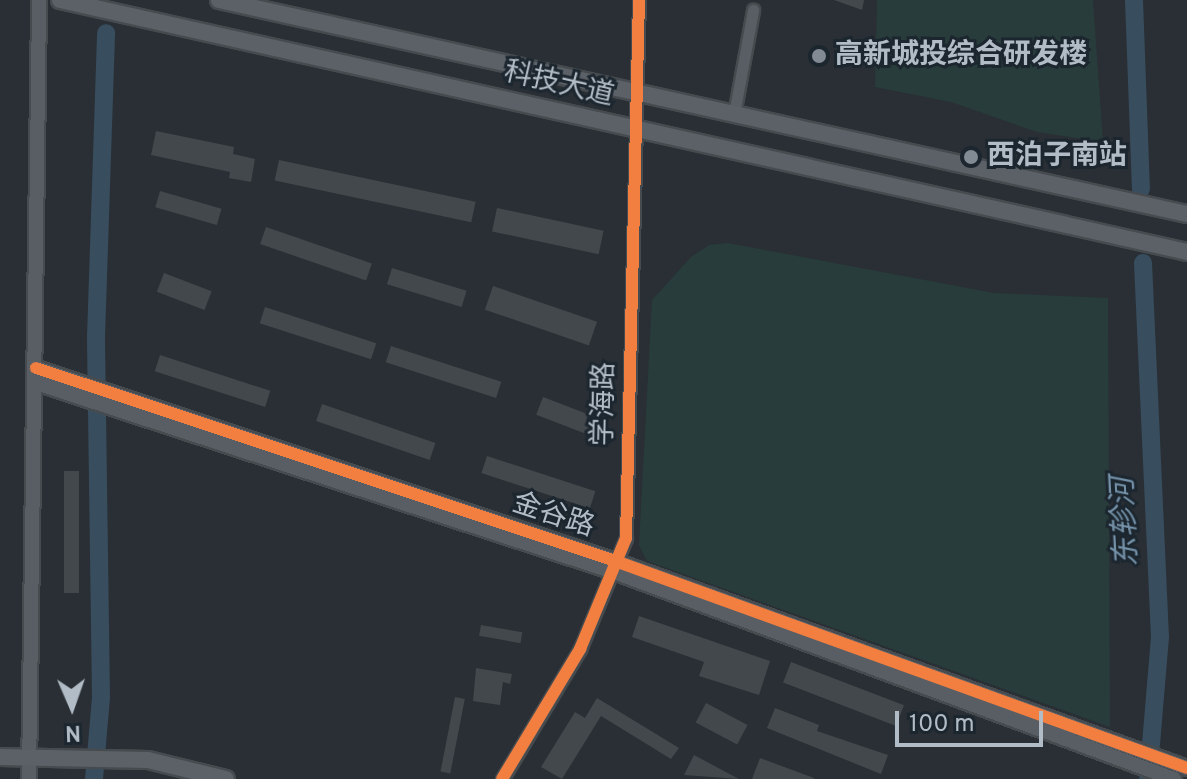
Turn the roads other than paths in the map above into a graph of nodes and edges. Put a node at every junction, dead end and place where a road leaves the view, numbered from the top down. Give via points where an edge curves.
1 (39, 0) edge
2 (60, 0) edge
3 (219, 0) edge
4 (639, 0) edge
5 (753, 10) dead end
6 (637, 93) junction
7 (734, 114) junction
8 (636, 129) junction
9 (1187, 214) edge
10 (1187, 252) edge
11 (36, 375) junction
12 (616, 567) junction
13 (0, 757) edge
14 (29, 758) junction
15 (1187, 768) edge
16 (1168, 771) edge
17 (29, 779) edge
18 (226, 779) edge
19 (502, 779) edge

1 - 11 street
2 - 8 main road, 科技大道
3 - 6 main road, 科技大道
4 - 6 street, 学海路
5 - 7 street
6 - 7 main road, 科技大道
6 - 8 street, 学海路
7 - 9 main road, 科技大道
8 - 10 main road, 科技大道
8 - 12 street, 学海路 via 626,538
11 - 12 street, 金谷路
11 - 14 street
12 - 16 street, 金谷路
12 - 19 street, 学海路 via 580,649
13 - 14 main road
14 - 17 street
14 - 18 main road via 182,765
15 - 16 street, 金谷路

